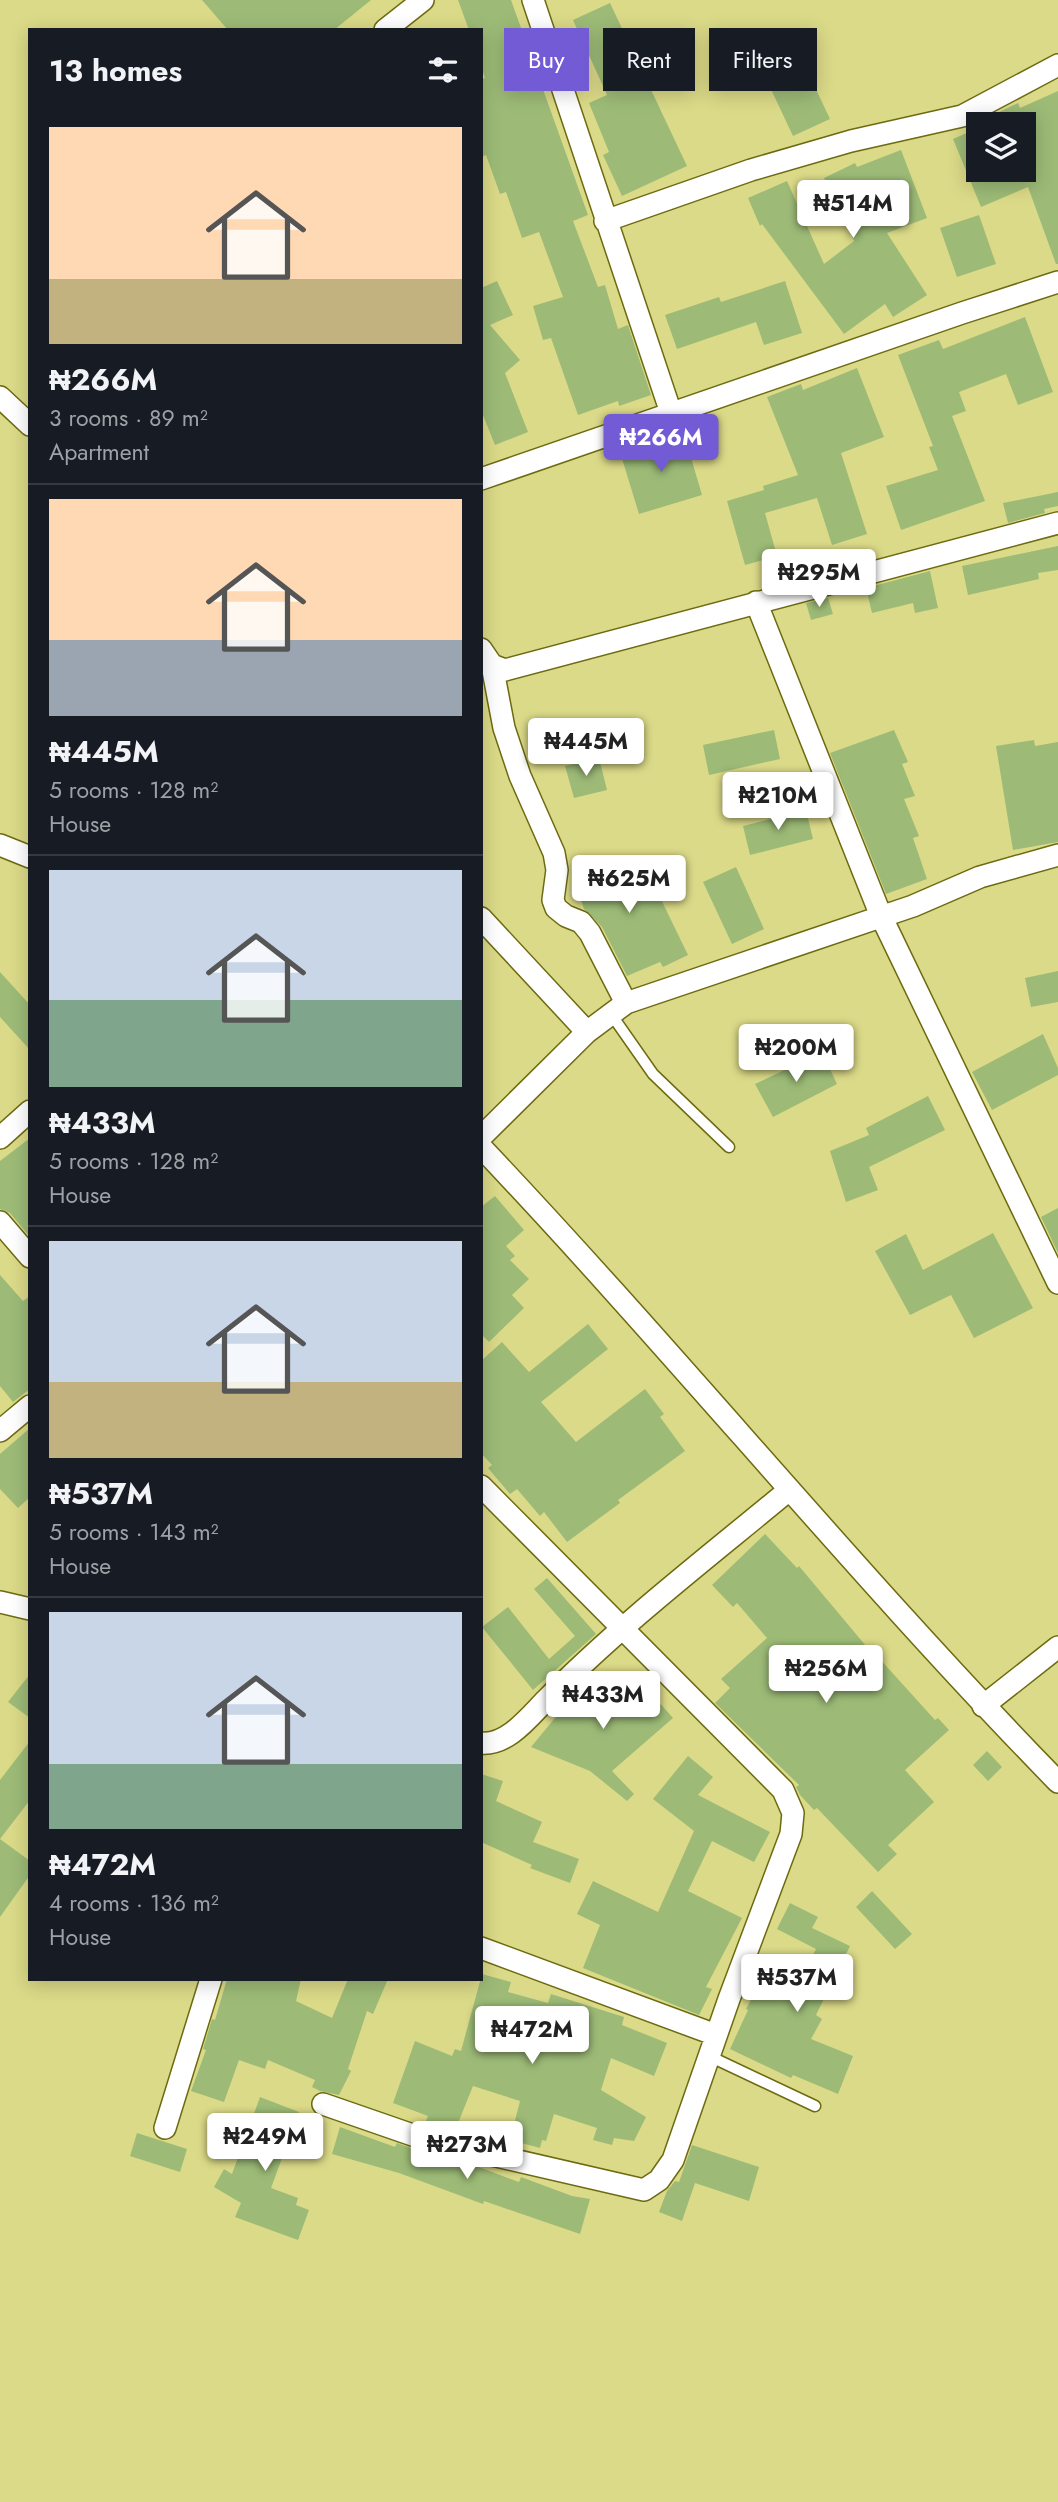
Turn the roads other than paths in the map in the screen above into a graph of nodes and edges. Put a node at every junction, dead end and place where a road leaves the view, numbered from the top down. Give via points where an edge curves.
1 (423, 0) edge
2 (533, 0) edge
3 (388, 28) edge
4 (1058, 65) edge
5 (605, 221) junction
6 (1058, 282) edge
7 (0, 397) edge
8 (671, 413) junction
9 (28, 423) edge
10 (483, 478) edge
11 (1058, 523) edge
12 (756, 601) junction
13 (486, 657) edge
14 (0, 845) edge
15 (1058, 855) edge
16 (28, 856) edge
17 (881, 916) junction
18 (483, 920) edge
19 (618, 1008) junction
20 (587, 1032) junction
21 (28, 1113) edge
22 (483, 1135) edge
23 (0, 1138) edge
24 (729, 1147) dead end
25 (483, 1149) edge
26 (0, 1222) edge
27 (28, 1255) edge
28 (1058, 1283) edge
29 (28, 1408) edge
30 (0, 1431) edge
31 (483, 1490) edge
32 (789, 1490) junction
33 (3, 1607) edge
34 (28, 1609) edge
35 (622, 1629) junction
36 (1058, 1647) edge
37 (984, 1706) junction
38 (483, 1743) edge
39 (1058, 1782) edge
40 (483, 1949) edge
41 (210, 1981) edge
42 (716, 2035) junction
43 (709, 2056) junction
44 (323, 2104) dead end
45 (815, 2106) dead end
46 (165, 2128) dead end

1 - 3 street
2 - 5 street
4 - 5 street via 962,116 751,170
5 - 8 street
6 - 8 street
7 - 9 street
8 - 10 street
11 - 12 street
12 - 13 street via 505,670
12 - 17 street
13 - 19 street via 520,776 554,853 556,908 581,922 590,933
14 - 16 street
15 - 17 street via 980,877
17 - 19 street
17 - 28 street
18 - 20 street
19 - 20 street
19 - 24 lane via 653,1074
20 - 22 street
21 - 23 street
25 - 32 street
26 - 27 street
29 - 30 street
31 - 35 street
32 - 35 street
32 - 37 street
33 - 34 street
35 - 38 street via 518,1728 492,1744
35 - 42 street via 783,1790 793,1813 791,1833
36 - 37 street
37 - 39 street
40 - 42 street
41 - 46 street
42 - 43 street
43 - 44 street via 673,2160 659,2180 644,2190 427,2140
43 - 45 lane

